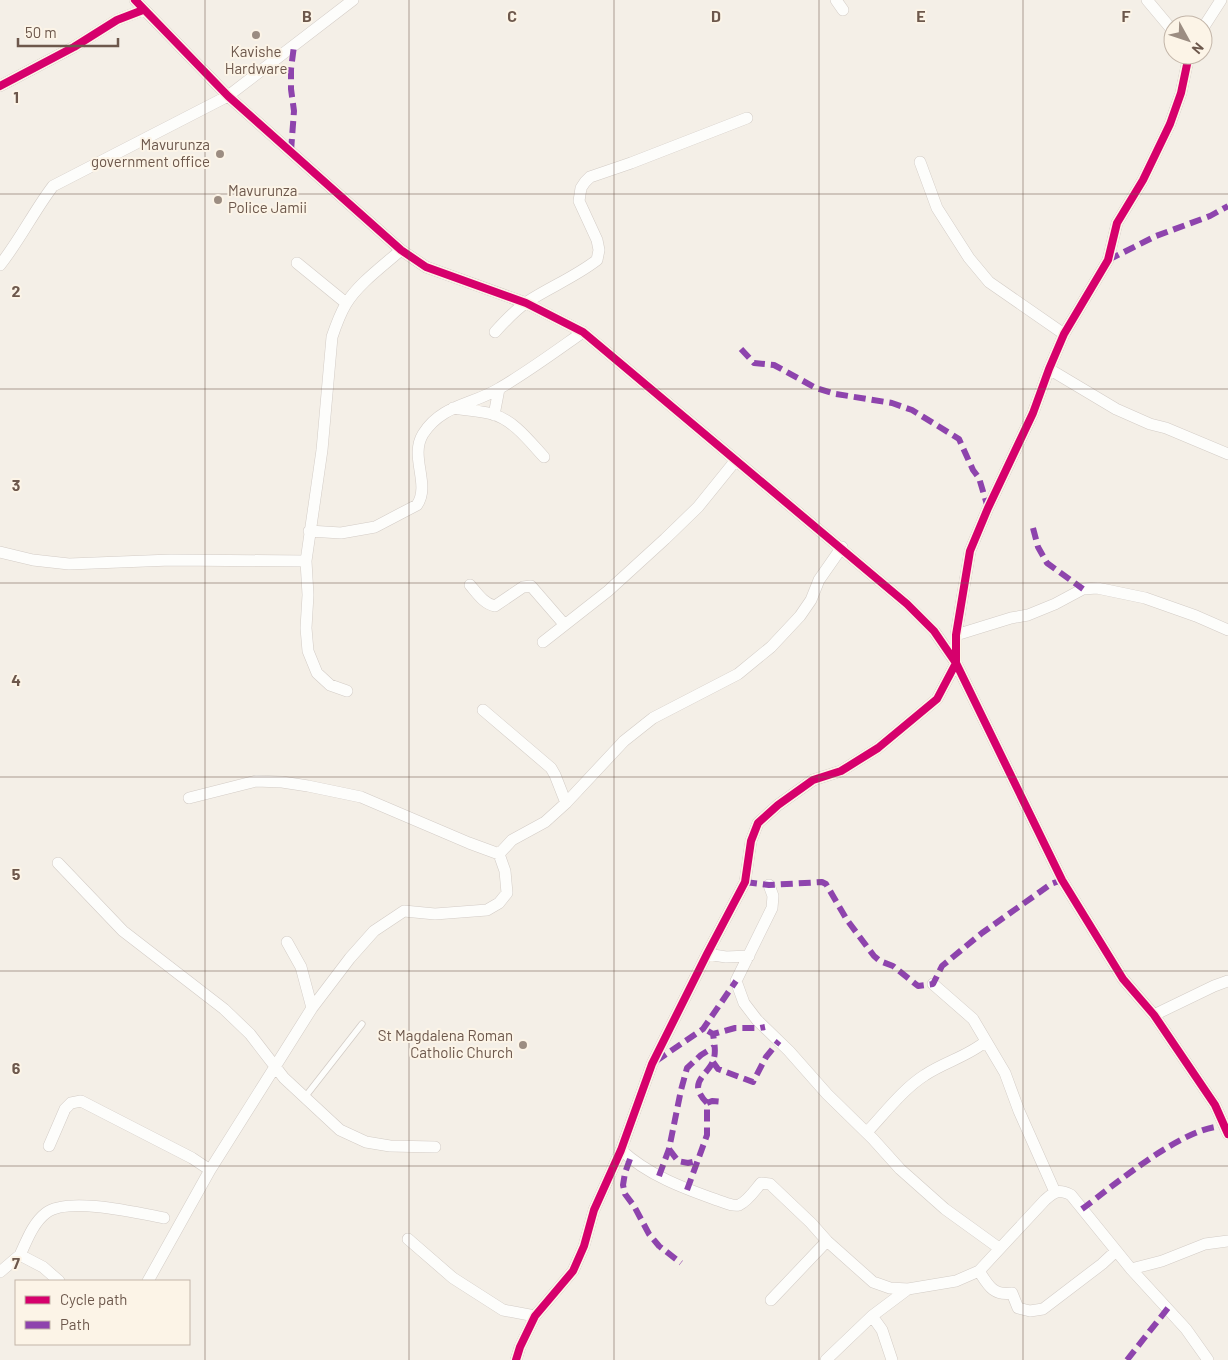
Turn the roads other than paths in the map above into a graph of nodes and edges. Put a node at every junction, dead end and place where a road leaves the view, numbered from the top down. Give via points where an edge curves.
1 (135, 0) edge
2 (353, 0) edge
3 (1147, 0) edge
4 (1221, 0) edge
5 (143, 10) junction
6 (1211, 15) edge
7 (1163, 19) edge
8 (1187, 65) edge
9 (0, 86) edge
10 (228, 96) junction
11 (747, 118) dead end
12 (920, 162) dead end
13 (401, 250) junction
14 (297, 263) dead end
15 (0, 265) edge
16 (526, 302) junction
17 (346, 303) junction
18 (495, 332) dead end
19 (583, 332) junction
20 (1064, 334) junction
21 (1049, 369) junction
22 (499, 389) junction
23 (453, 408) junction
24 (494, 415) junction
25 (1228, 454) edge
26 (544, 457) dead end
27 (736, 460) junction
28 (309, 532) junction
29 (842, 547) junction
30 (0, 552) edge
31 (306, 561) junction
32 (470, 585) dead end
33 (564, 624) junction
34 (1228, 630) edge
35 (956, 635) junction
36 (543, 642) dead end
37 (956, 663) junction
38 (347, 691) dead end
39 (483, 710) dead end
40 (189, 798) dead end
41 (566, 803) junction
42 (499, 854) junction
43 (58, 863) dead end
44 (769, 885) dead end
45 (287, 942) dead end
46 (707, 954) junction
47 (750, 956) junction
48 (1228, 981) edge
49 (933, 984) dead end
50 (312, 1008) junction
51 (1154, 1015) junction
52 (362, 1024) dead end
53 (986, 1041) junction
54 (275, 1068) junction
55 (305, 1097) junction
56 (868, 1132) junction
57 (1228, 1134) edge
58 (49, 1146) dead end
59 (435, 1147) dead end
60 (621, 1150) junction
61 (210, 1170) junction
62 (1054, 1192) junction
63 (164, 1218) dead end
64 (408, 1239) dead end
65 (1228, 1241) edge
66 (827, 1242) junction
67 (1000, 1248) junction
68 (1116, 1251) junction
69 (20, 1255) junction
70 (1131, 1269) junction
71 (979, 1271) junction
72 (0, 1272) edge
73 (58, 1280) edge
74 (149, 1280) edge
75 (908, 1289) junction
76 (771, 1300) dead end
77 (535, 1316) junction
78 (872, 1316) junction
79 (516, 1360) edge
80 (826, 1360) edge
81 (892, 1360) edge
82 (1208, 1360) edge

1 - 5 street
2 - 10 street
3 - 7 street
4 - 6 street
5 - 9 street via 117,20
5 - 10 street
8 - 20 street via 1182,93 1161,146 1117,223 1108,260
10 - 13 street
10 - 15 street via 53,186
11 - 16 street via 590,177 580,188 579,201 596,240 597,260
12 - 20 street via 936,208 989,282
13 - 16 street via 435,271
13 - 17 street
14 - 17 street
16 - 18 street
16 - 19 street
17 - 28 street via 332,337 322,450
19 - 22 street
19 - 27 street
20 - 21 street
21 - 25 street via 1116,409
21 - 35 street via 1033,413 970,551
22 - 23 street
22 - 24 street
23 - 24 street
23 - 28 street via 437,418 422,436 418,451 422,490 417,505 375,527 341,533
24 - 26 street via 524,435
27 - 29 street
27 - 33 street via 698,507 665,539 608,591
28 - 31 street
29 - 37 street via 908,604 934,631
29 - 41 street via 800,616 771,647 738,674 653,718 624,741
30 - 31 street via 69,564 170,560
31 - 38 street via 308,651 317,673 330,685
32 - 33 street via 484,601 495,606 531,586
33 - 36 street
34 - 35 street via 1146,598 1097,588 1083,589 1028,615
35 - 37 street
37 - 46 street via 937,699 878,748 841,771 813,780 758,823 751,840 745,882
37 - 51 street via 1062,880 1123,979
39 - 41 street via 551,768
40 - 42 street via 256,781 308,786 361,797
41 - 42 street via 545,822 512,840
42 - 50 street via 507,893 499,903 487,910 435,914 404,911 374,932
43 - 54 street via 124,931 224,1009 250,1034
44 - 47 street via 773,896 772,908
45 - 50 street via 301,967
46 - 47 street
46 - 60 street via 652,1064
47 - 56 street via 736,982 744,1003 814,1081
48 - 51 street
49 - 53 street via 973,1019
50 - 54 street
51 - 57 street via 1215,1105
52 - 55 lane
53 - 56 street via 923,1076
53 - 62 street via 1005,1073
54 - 55 street
54 - 61 street
55 - 59 street via 340,1130 366,1142
56 - 67 street via 929,1197
58 - 61 street via 65,1109 71,1102 81,1101
60 - 66 street via 662,1178 731,1204 745,1202 761,1183 770,1184
60 - 77 street via 594,1210 573,1271
61 - 74 street
62 - 67 street
62 - 68 street via 1062,1190 1071,1195
63 - 69 street via 112,1208 55,1208 36,1224
64 - 77 street via 453,1278 503,1310
65 - 70 street via 1205,1244
66 - 75 street via 873,1282 890,1288
66 - 76 street
67 - 71 street
68 - 70 street
68 - 71 street via 1043,1309 1018,1308 1012,1293 1003,1294 991,1288
69 - 72 street
69 - 73 street via 43,1267
70 - 82 street via 1168,1308
71 - 75 street via 956,1281
75 - 78 street
77 - 79 street
78 - 80 street
78 - 81 street via 882,1330

